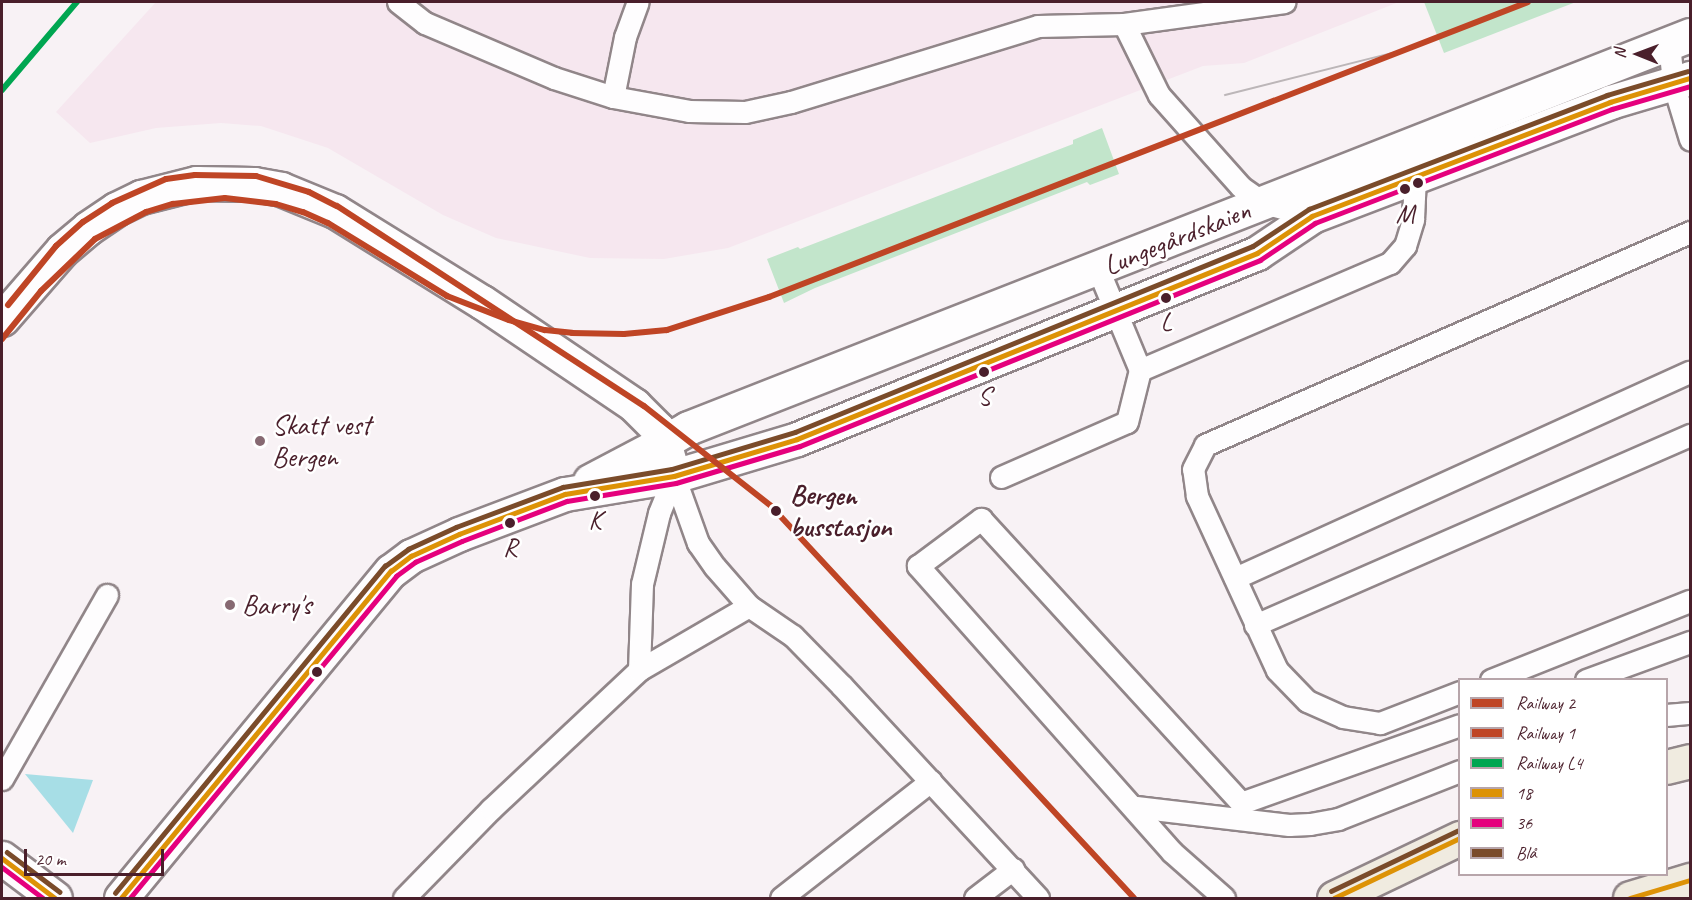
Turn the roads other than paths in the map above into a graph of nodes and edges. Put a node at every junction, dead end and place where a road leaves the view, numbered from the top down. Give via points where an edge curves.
1 (398, 2) edge
2 (638, 2) edge
3 (1284, 2) edge
4 (1124, 24) junction
5 (1680, 39) edge
6 (1682, 80) edge
7 (613, 97) junction
8 (1690, 139) edge
9 (1415, 177) junction
10 (1264, 203) junction
11 (1312, 216) junction
12 (1690, 232) edge
13 (1098, 269) junction
14 (1115, 309) junction
15 (2, 319) edge
16 (1140, 370) junction
17 (1690, 372) edge
18 (1690, 435) edge
19 (664, 442) junction
20 (674, 476) junction
21 (1000, 477) dead end
22 (565, 494) junction
23 (1235, 578) junction
24 (107, 595) dead end
25 (1690, 601) edge
26 (748, 606) junction
27 (1256, 625) junction
28 (1690, 642) edge
29 (639, 670) junction
30 (1496, 678) edge
31 (1591, 678) edge
32 (1458, 693) edge
33 (1690, 713) edge
34 (1668, 715) edge
35 (1458, 726) edge
36 (1690, 761) edge
37 (1668, 766) edge
38 (1458, 772) edge
39 (2, 779) edge
40 (931, 781) junction
41 (1136, 807) junction
42 (1458, 839) edge
43 (2, 858) edge
44 (1013, 869) junction
45 (1690, 880) edge
46 (55, 898) edge
47 (121, 898) edge
48 (404, 898) edge
49 (781, 898) edge
50 (975, 898) edge
51 (1038, 898) edge
52 (1224, 898) edge
53 (1334, 898) edge
54 (1630, 898) edge

1 - 7 lane via 425,22 554,78
2 - 7 lane via 625,37
3 - 4 lane
4 - 7 lane via 1038,26 791,102 745,112 689,111
4 - 10 lane via 1159,95 1220,166
5 - 6 lane
5 - 10 main road, Lungegårdskaien
6 - 8 lane
6 - 9 main road, Lungegårdskaien via 1610,102
9 - 11 main road, Lungegårdskaien
9 - 16 lane via 1413,219 1405,246 1390,263
10 - 11 lane
10 - 13 main road, Lungegårdskaien
11 - 14 main road, Lungegårdskaien via 1257,253
12 - 23 lane via 1205,446 1193,469 1197,496
13 - 14 lane
13 - 19 main road, Lungegårdskaien via 688,428
14 - 16 lane
14 - 20 main road, Lungegårdskaien via 797,439
15 - 19 main road via 62,250 116,209 141,197 196,183 254,184 307,198 334,211 482,302 634,405 649,418
16 - 21 lane via 1127,422
17 - 23 lane
18 - 27 lane
19 - 20 main road
19 - 22 main road, Lungegårdskaien
20 - 22 main road, Lungegårdskaien
20 - 26 lane via 698,543
20 - 29 lane via 659,513 642,584
22 - 47 main road via 459,534 411,556 391,571
23 - 27 lane
24 - 39 lane
25 - 30 lane
26 - 29 lane
26 - 40 lane via 793,636
27 - 32 lane via 1277,670 1307,701 1343,717 1380,723
28 - 31 lane
29 - 48 lane via 491,809
33 - 34 lane
35 - 41 lane via 1241,803 981,519 918,566
36 - 37 highway
38 - 41 lane via 1338,819 1310,824 1288,825
40 - 44 lane
40 - 49 lane
41 - 52 lane via 1172,852
42 - 53 highway
43 - 46 main road
44 - 50 lane
44 - 51 lane
45 - 54 highway

